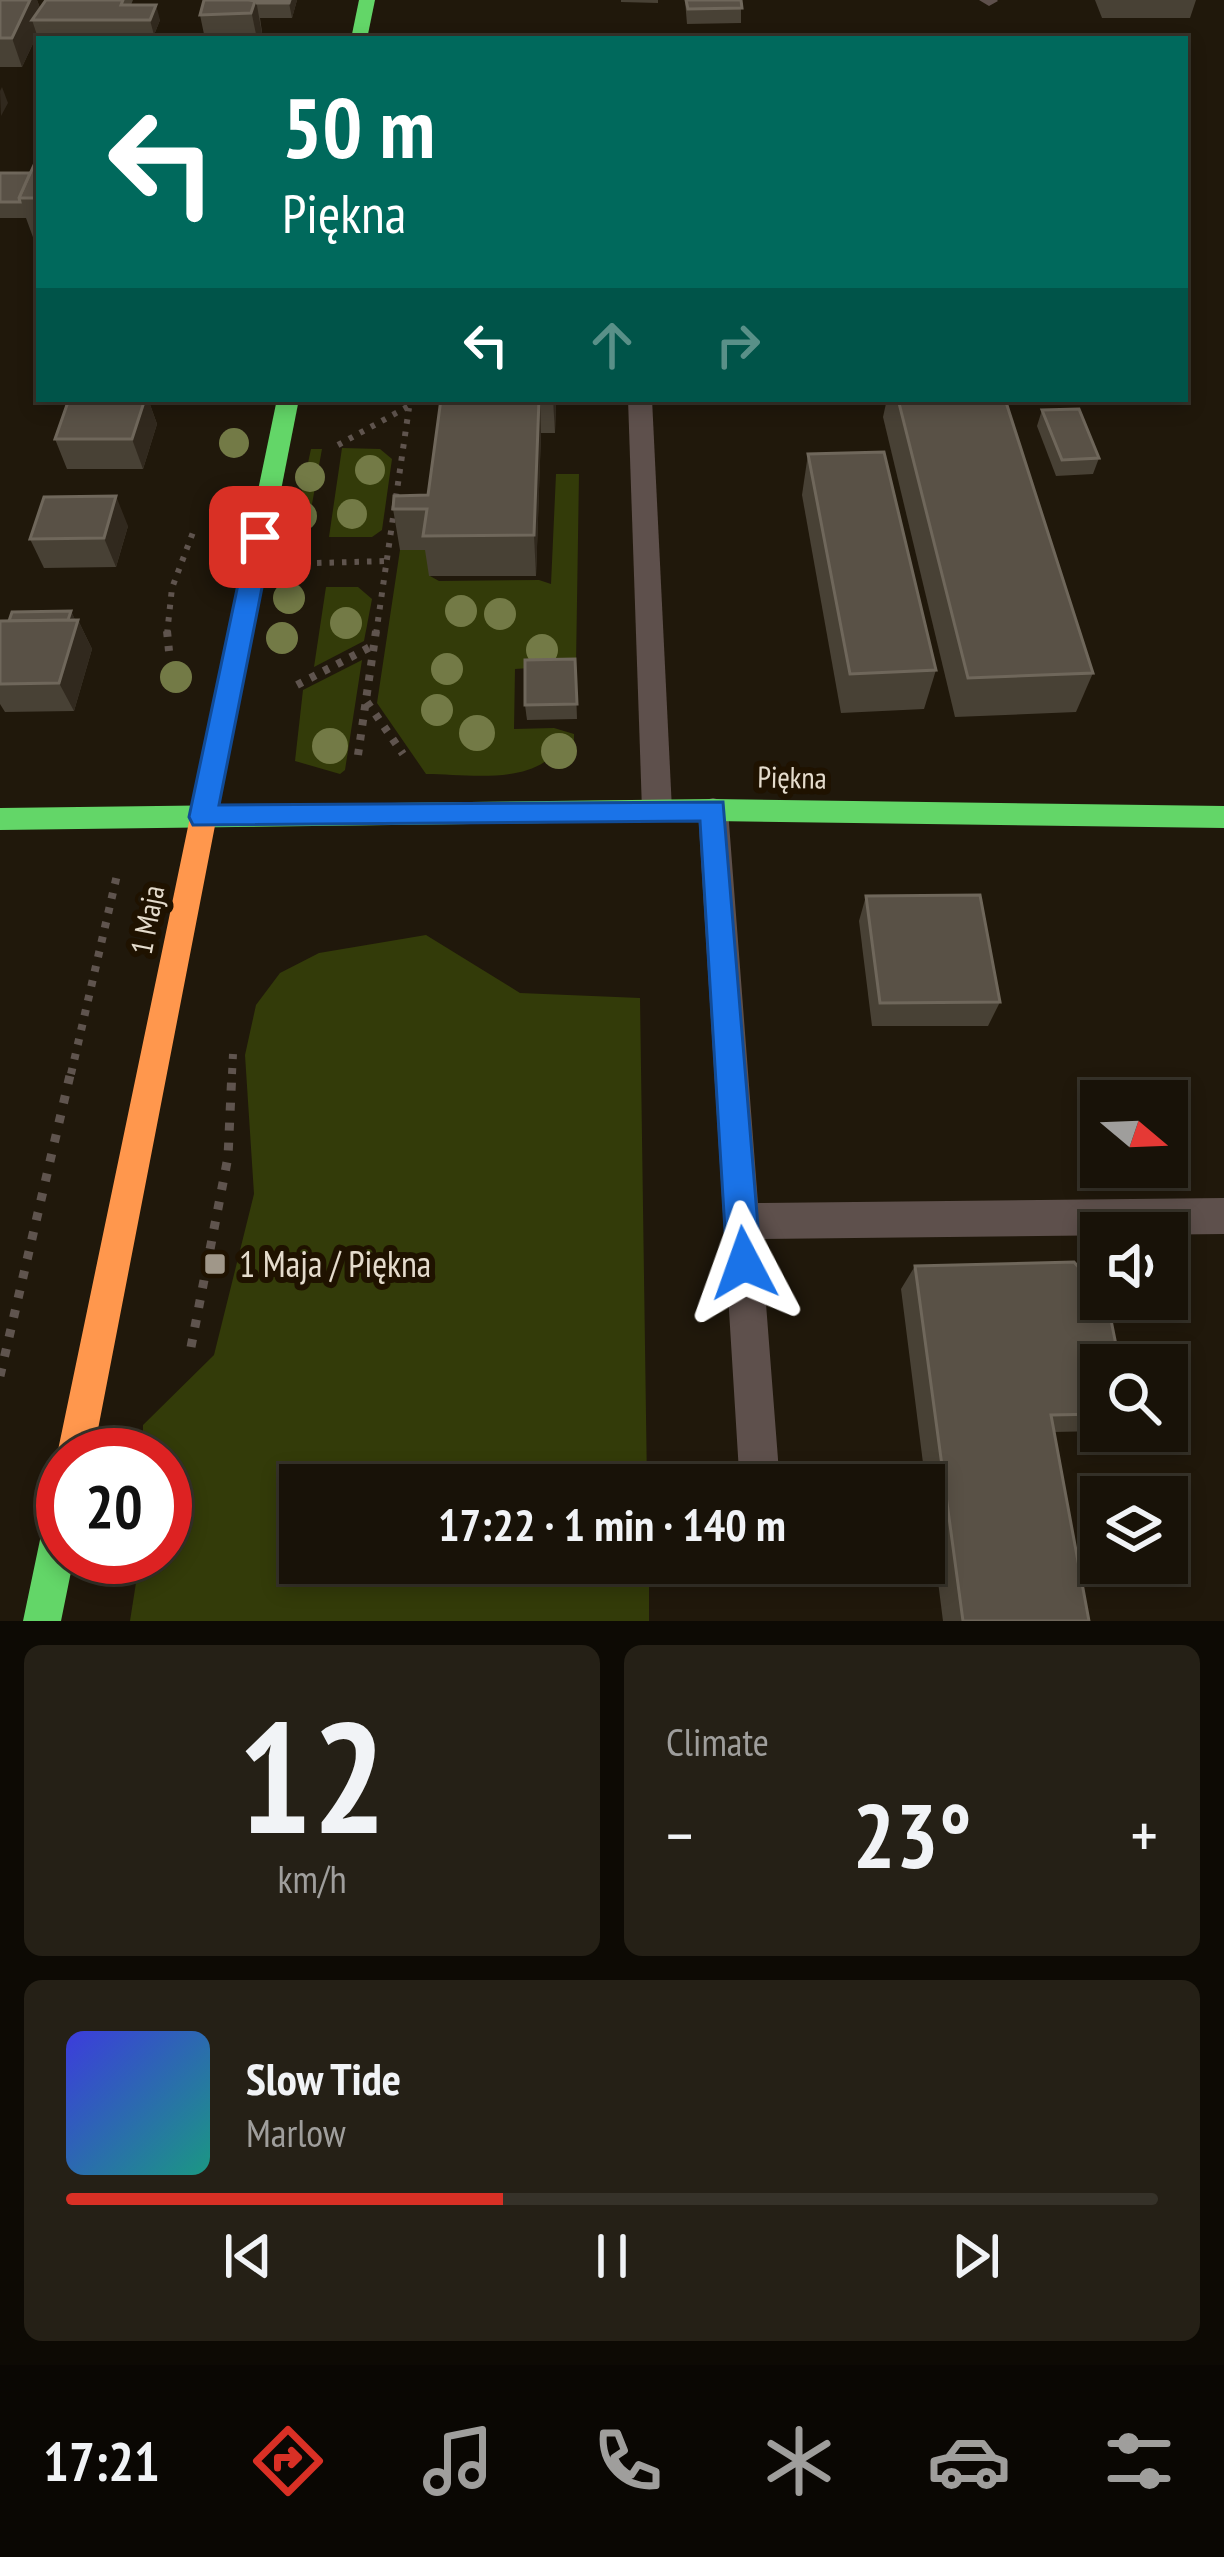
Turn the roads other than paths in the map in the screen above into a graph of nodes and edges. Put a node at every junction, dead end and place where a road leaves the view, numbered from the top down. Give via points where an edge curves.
1 (367, 0) edge
2 (360, 36) edge
3 (287, 402) edge
4 (640, 402) edge
5 (657, 810) junction
6 (713, 810) junction
7 (203, 817) junction
8 (1224, 817) edge
9 (0, 819) edge
10 (1224, 1216) edge
11 (741, 1221) junction
12 (80, 1428) edge
13 (758, 1464) edge
14 (49, 1584) edge
15 (42, 1621) edge

1 - 2 street
3 - 7 street, 1 Maja
4 - 5 lane
5 - 6 street, Piękna
5 - 7 street, Piękna
6 - 8 street, Piękna
6 - 11 lane
7 - 9 street, Piękna
7 - 12 street, 1 Maja
10 - 11 lane
11 - 13 lane
14 - 15 street

